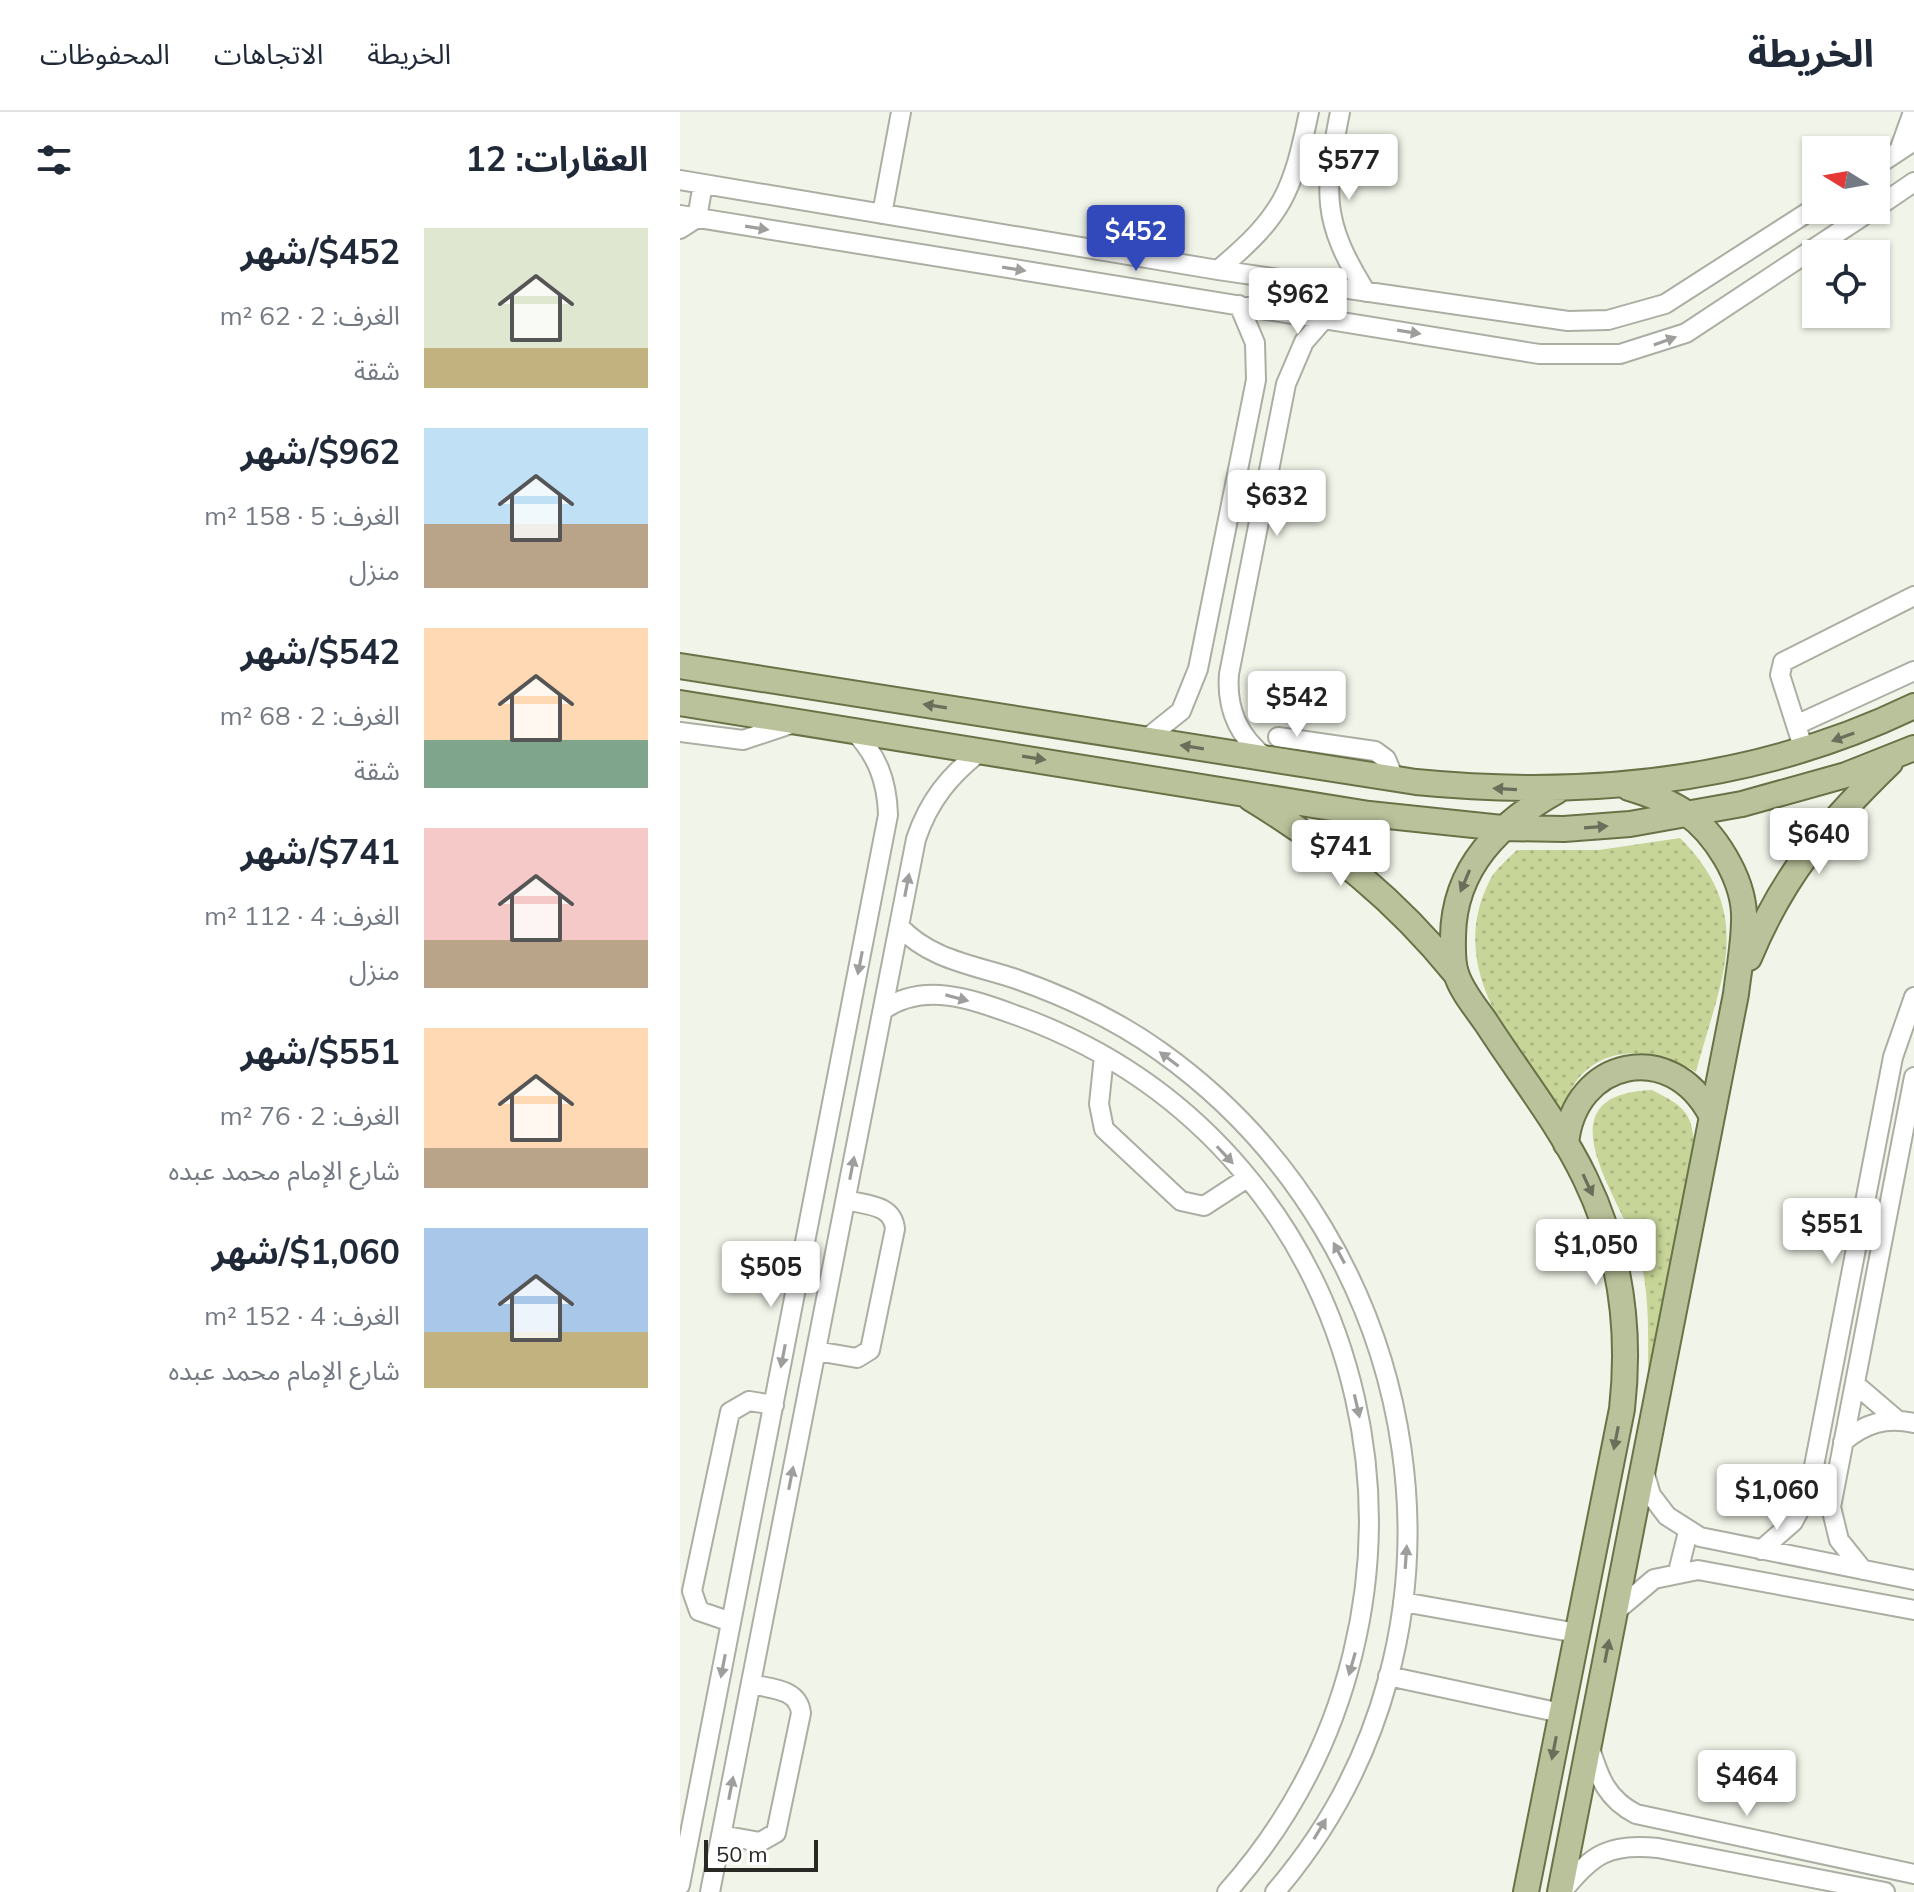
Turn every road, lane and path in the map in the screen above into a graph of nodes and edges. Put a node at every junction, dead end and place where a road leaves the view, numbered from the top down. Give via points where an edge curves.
1 (901, 112) edge
2 (1309, 112) edge
3 (1340, 112) edge
4 (1913, 112) edge
5 (1906, 146) edge
6 (680, 180) edge
7 (1914, 182) edge
8 (703, 184) junction
9 (1890, 198) edge
10 (882, 214) junction
11 (1802, 216) edge
12 (688, 217) edge
13 (1852, 224) edge
14 (680, 229) edge
15 (1773, 235) junction
16 (1113, 252) junction
17 (1163, 261) junction
18 (1735, 261) junction
19 (1792, 264) junction
20 (1218, 270) junction
21 (1109, 284) junction
22 (1754, 289) junction
23 (1159, 292) junction
24 (1366, 292) junction
25 (1239, 305) junction
26 (1324, 319) junction
27 (1914, 596) edge
28 (680, 666) edge
29 (1914, 671) edge
30 (805, 686) junction
31 (680, 703) edge
32 (1914, 706) edge
33 (798, 721) junction
34 (1796, 725) junction
35 (853, 730) junction
36 (680, 732) edge
37 (1146, 739) junction
38 (1272, 748) junction
39 (982, 750) junction
40 (1804, 750) junction
41 (1906, 752) edge
42 (1624, 786) junction
43 (1238, 790) junction
44 (1559, 790) junction
45 (1688, 814) junction
46 (1502, 828) junction
47 (899, 926) junction
48 (1456, 973) junction
49 (1736, 994) junction
50 (1914, 997) edge
51 (883, 1010) junction
52 (1104, 1056) junction
53 (1914, 1077) edge
54 (1711, 1115) junction
55 (1566, 1144) junction
56 (1247, 1178) junction
57 (846, 1200) junction
58 (1380, 1347) junction
59 (816, 1351) junction
60 (1345, 1358) junction
61 (1855, 1384) junction
62 (774, 1405) junction
63 (1905, 1421) edge
64 (1843, 1442) junction
65 (1643, 1469) junction
66 (1804, 1503) junction
67 (1831, 1507) junction
68 (750, 1524) junction
69 (781, 1529) junction
70 (1688, 1532) junction
71 (1761, 1550) junction
72 (1863, 1570) junction
73 (1678, 1572) junction
74 (1914, 1580) edge
75 (1403, 1602) junction
76 (1914, 1610) edge
77 (1615, 1612) junction
78 (731, 1622) junction
79 (1577, 1633) junction
80 (1388, 1676) junction
81 (751, 1684) junction
82 (1561, 1713) junction
83 (1589, 1746) junction
84 (688, 1804) edge
85 (1636, 1814) junction
86 (721, 1835) junction
87 (1630, 1846) junction
88 (1256, 1859) junction
89 (1914, 1874) edge
90 (680, 1885) edge
91 (1279, 1887) edge
92 (1867, 1890) edge
93 (710, 1892) edge
94 (1227, 1892) edge
95 (1526, 1892) edge
96 (1561, 1892) edge
97 (1885, 1892) edge

1 - 10 street
2 - 20 street via 1298,165 1280,209
3 - 24 street via 1330,165 1330,217 1336,240
4 - 5 street
6 - 8 street
7 - 9 street
8 - 10 street
8 - 12 street
10 - 16 street
11 - 15 street
12 - 14 street
12 -> 21 street
13 - 19 street
15 - 18 street
15 - 19 street
16 - 17 street
16 - 21 street via 1117,269
17 - 20 street
17 - 23 street via 1156,279
18 - 22 street
18 - 24 street via 1665,304 1608,320 1524,316
19 - 22 street
20 - 24 street
21 - 23 street
26 -> 22 street via 1539,354 1596,356 1665,342
23 - 25 street
25 - 26 street
25 - 37 street via 1255,343 1256,380 1198,669 1181,711
26 - 38 street via 1304,342 1286,384 1229,674 1233,716 1246,740
27 - 34 street via 1783,662 1780,675
28 - 30 main road
29 - 34 street
30 - 33 main road
37 -> 30 main road
31 - 33 main road
32 -> 40 main road
33 - 35 main road
33 - 36 street via 743,740
34 - 40 street
35 - 39 main road
35 -> 62 street via 877,760 888,815
38 -> 37 main road
44 -> 38 main road via 1394,778
39 -> 43 main road
47 -> 39 street via 923,818 947,780
40 - 42 main road via 1731,769
41 - 45 main road via 1794,791
41 - 49 main road via 1833,820 1789,876 1771,906
42 - 44 main road
42 - 45 main road
43 - 46 main road via 1369,814
43 - 48 main road via 1361,874
44 - 46 main road
46 -> 45 main road via 1597,827
45 - 49 main road via 1727,862 1739,889 1744,930
46 -> 48 main road via 1463,883 1453,928
47 - 51 street
58 -> 47 street via 1361,1297 1310,1203 1242,1120 1202,1084 1114,1023 1054,994 934,953
48 - 55 main road
49 - 54 main road
50 - 66 street via 1893,1057
51 -> 52 street via 906,997 946,994 1054,1030
57 -> 51 street
52 -> 56 street via 1180,1111
52 - 56 street via 1099,1104 1104,1129 1181,1201 1204,1206
53 - 61 street
54 - 55 main road via 1704,1100 1679,1077 1647,1067 1630,1068 1605,1077 1583,1094 1570,1118
54 - 65 main road
55 -> 79 main road via 1609,1238 1626,1339 1622,1409
56 - 60 street via 1287,1234 1320,1294
57 - 59 street
57 - 59 street via 884,1209 893,1217 884,1287 867,1354 857,1358
58 - 60 street
75 -> 58 street via 1403,1447
69 -> 59 street
60 -> 88 street via 1360,1415 1371,1532 1357,1648 1329,1732 1290,1811
61 - 63 street
61 - 64 street
62 - 68 street
62 - 78 street via 749,1401 730,1412 692,1591 699,1611
63 - 64 street via 1867,1426
64 - 67 street
65 - 70 street via 1658,1506
65 - 77 main road
66 - 67 street
66 - 71 street via 1786,1531
67 - 72 street via 1839,1540
68 - 69 street
68 - 78 street
69 - 81 street
70 - 71 street
70 - 73 street
71 - 72 street
72 - 74 street
73 - 76 street via 1708,1571
73 - 77 street via 1640,1588
75 - 79 street
75 - 80 street
83 -> 77 main road
78 -> 84 street
79 - 82 main road
80 - 82 street
91 -> 80 street via 1346,1784
86 -> 81 street
81 - 86 street via 790,1693 799,1701 801,1713 776,1833 760,1842
82 -> 95 main road
83 - 85 street via 1605,1789
83 - 96 main road
84 - 90 street
85 - 87 street
85 - 89 street
86 - 93 street
87 - 92 street
87 - 96 street via 1588,1862
88 - 91 street
88 - 94 street
92 - 97 street

